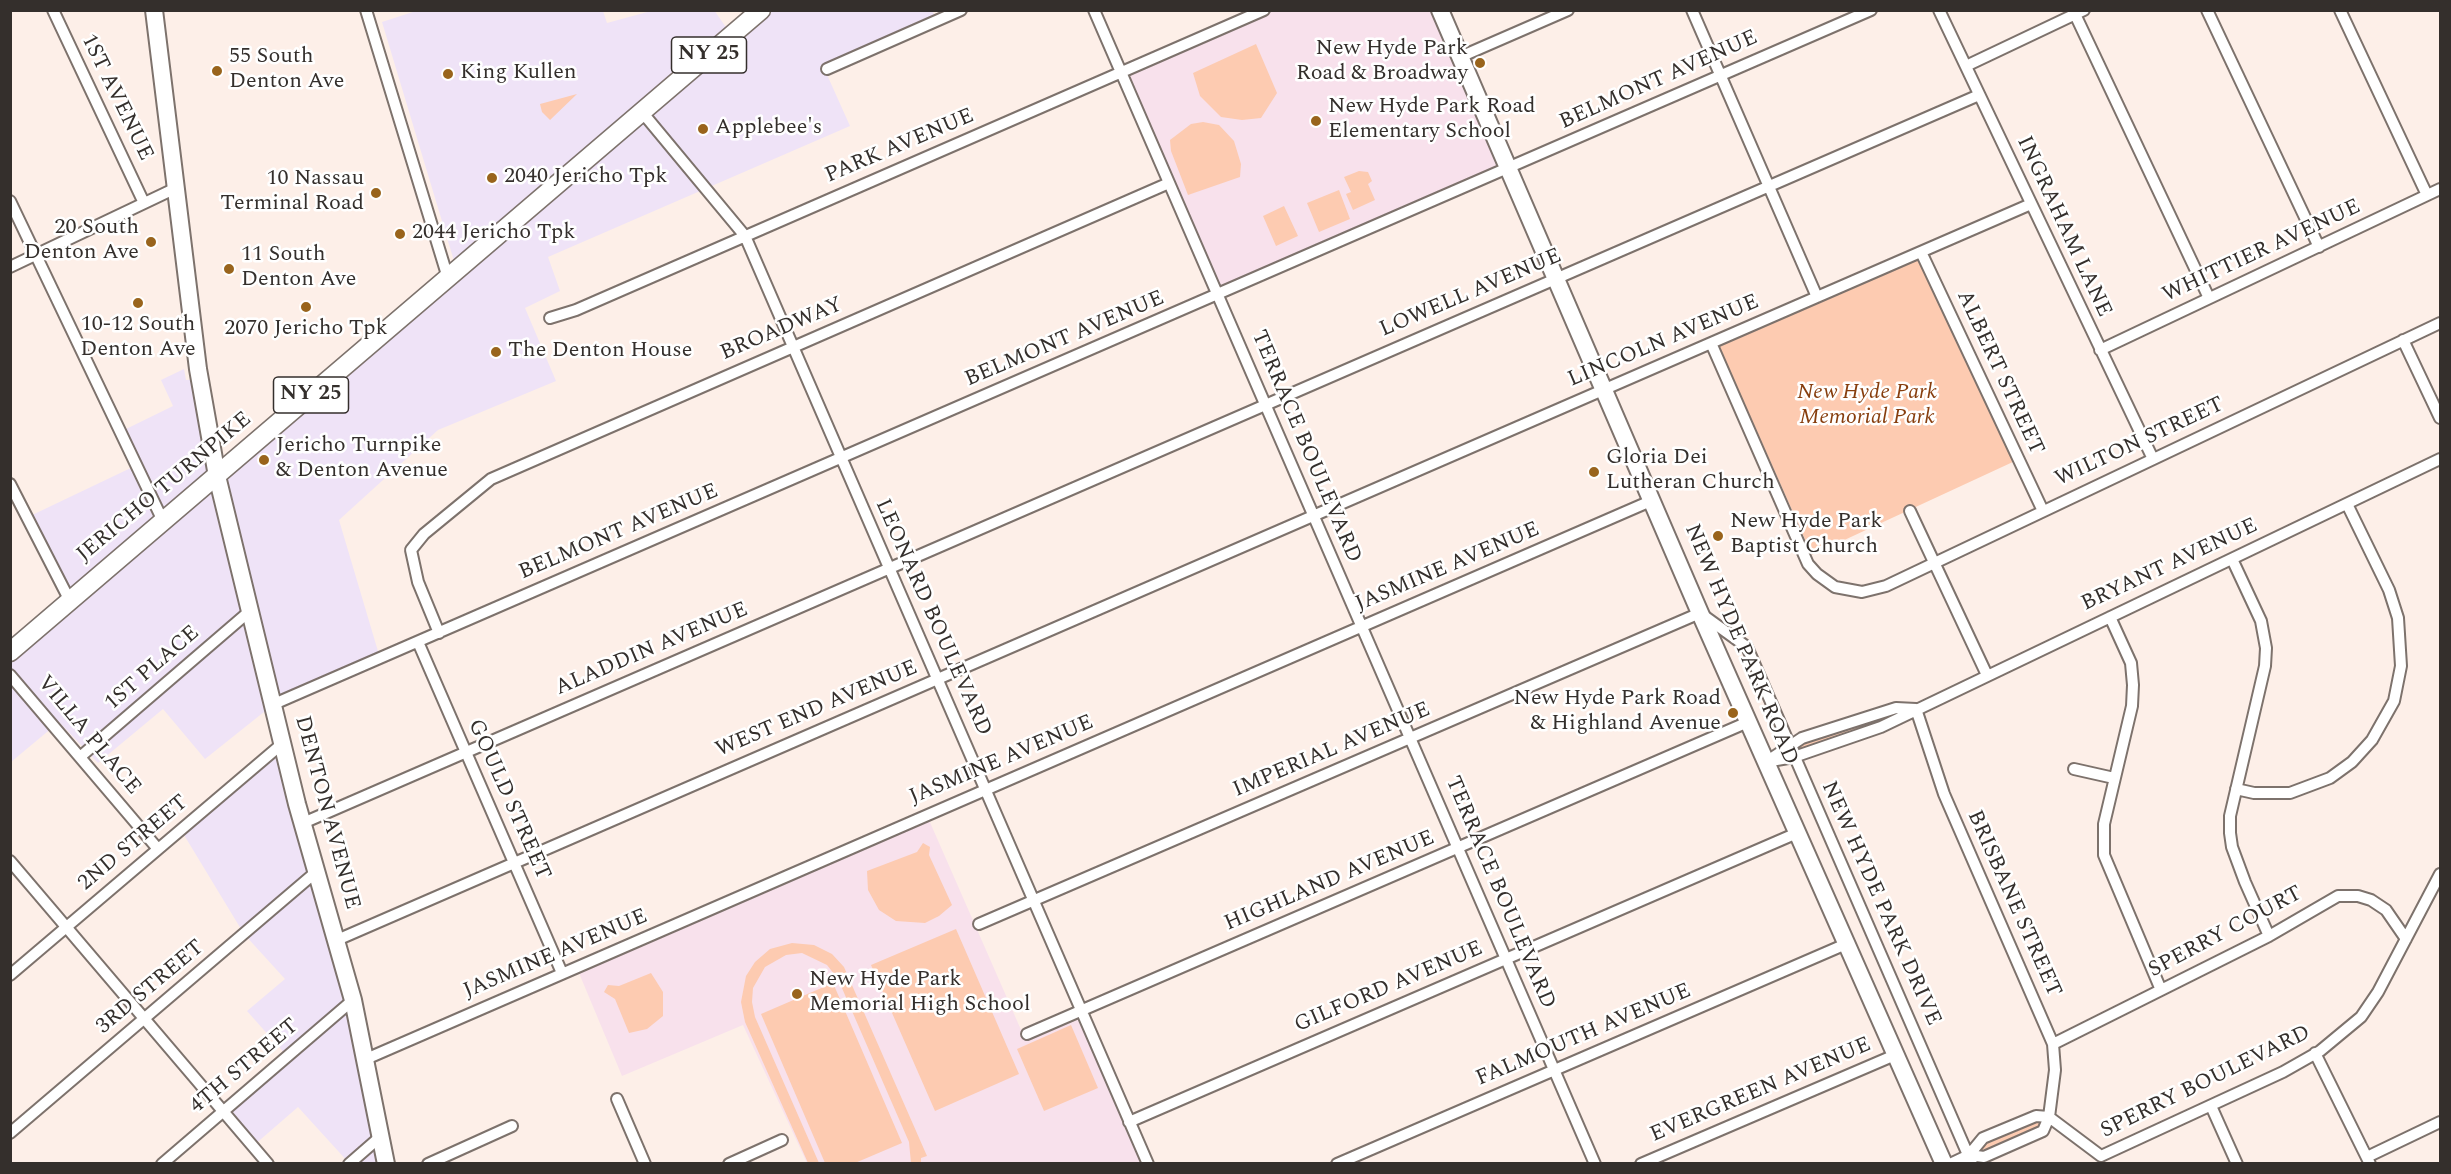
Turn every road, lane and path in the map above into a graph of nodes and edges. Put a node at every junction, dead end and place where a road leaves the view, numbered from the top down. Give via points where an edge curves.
1 (52, 10) edge
2 (154, 10) edge
3 (366, 10) edge
4 (761, 10) edge
5 (961, 10) edge
6 (1094, 10) edge
7 (1264, 10) edge
8 (1440, 10) edge
9 (1568, 10) edge
10 (1692, 10) edge
11 (1871, 10) edge
12 (1939, 10) edge
13 (2208, 10) edge
14 (2340, 10) edge
15 (2078, 12) edge
16 (1460, 57) junction
17 (1966, 66) junction
18 (826, 69) dead end
19 (1121, 73) junction
20 (1720, 76) junction
21 (1979, 95) junction
22 (642, 112) junction
23 (1508, 168) junction
24 (1169, 183) junction
25 (1768, 187) junction
26 (176, 188) junction
27 (2440, 189) edge
28 (2427, 195) junction
29 (10, 201) edge
30 (144, 203) junction
31 (2031, 204) junction
32 (745, 236) junction
33 (2319, 247) junction
34 (1921, 252) junction
35 (36, 255) junction
36 (10, 267) edge
37 (448, 278) junction
38 (1557, 279) junction
39 (1218, 294) junction
40 (1817, 297) junction
41 (2210, 298) junction
42 (550, 318) dead end
43 (2440, 323) edge
44 (2403, 340) junction
45 (1711, 343) junction
46 (792, 347) junction
47 (2100, 350) junction
48 (1605, 389) junction
49 (1265, 405) junction
50 (2440, 418) edge
51 (841, 458) junction
52 (2153, 459) junction
53 (2440, 459) edge
54 (217, 476) junction
55 (10, 484) edge
56 (1653, 500) junction
57 (2347, 504) junction
58 (1910, 511) dead end
59 (2043, 511) junction
60 (1313, 516) junction
61 (163, 521) junction
62 (979, 529) joint
63 (2232, 559) junction
64 (1934, 562) junction
65 (889, 568) junction
66 (69, 602) junction
67 (251, 610) junction
68 (1700, 613) junction
69 (2110, 617) junction
70 (1362, 626) junction
71 (439, 633) junction
72 (418, 642) junction
73 (10, 652) edge
74 (10, 675) edge
75 (1987, 675) junction
76 (937, 679) junction
77 (274, 704) junction
78 (1916, 709) junction
79 (1748, 722) junction
80 (1410, 738) junction
81 (283, 743) junction
82 (1789, 744) junction
83 (466, 752) junction
84 (80, 757) junction
85 (1794, 757) junction
86 (1765, 762) junction
87 (2074, 769) dead end
88 (2114, 778) junction
89 (2236, 789) junction
90 (986, 790) junction
91 (303, 823) junction
92 (1797, 833) junction
93 (1458, 848) junction
94 (159, 849) junction
95 (10, 861) edge
96 (514, 863) junction
97 (316, 872) junction
98 (2440, 874) edge
99 (1034, 900) junction
100 (979, 924) dead end
101 (67, 927) junction
102 (2269, 936) junction
103 (2406, 939) junction
104 (337, 940) junction
105 (1846, 944) junction
106 (1506, 959) junction
107 (562, 974) junction
108 (10, 975) edge
109 (2161, 990) junction
110 (353, 1000) junction
111 (1081, 1011) junction
112 (145, 1019) junction
113 (1027, 1034) dead end
114 (2054, 1044) junction
115 (2315, 1053) junction
116 (1895, 1055) junction
117 (366, 1059) junction
118 (1554, 1069) junction
119 (617, 1099) dead end
120 (2211, 1106) junction
121 (223, 1111) junction
122 (2049, 1117) junction
123 (1130, 1122) junction
124 (2440, 1122) edge
125 (512, 1126) dead end
126 (10, 1133) edge
127 (380, 1137) junction
128 (782, 1140) dead end
129 (1971, 1160) edge
130 (2103, 1160) edge
131 (2369, 1160) edge
132 (162, 1164) edge
133 (268, 1164) edge
134 (349, 1164) edge
135 (386, 1164) edge
136 (428, 1164) edge
137 (645, 1164) edge
138 (729, 1164) edge
139 (1148, 1164) edge
140 (1337, 1164) edge
141 (1595, 1164) edge
142 (1641, 1164) edge
143 (1944, 1164) edge
144 (1950, 1164) edge
145 (2236, 1164) edge

1 - 30 street, 1ST AVENUE
2 - 26 main road, DENTON AVENUE
3 - 37 street
4 - 22 main road, JERICHO TURNPIKE / NY 25
5 - 18 street
6 - 19 street, TERRACE BOULEVARD
7 - 19 street, PARK AVENUE
8 - 16 main road, NEW HYDE PARK ROAD
9 - 16 street
10 - 20 street
11 - 20 street, BELMONT AVENUE
12 - 17 street, INGRAHAM LANE
13 - 33 street
14 - 28 street
15 - 17 street
15 - 41 street
16 - 23 main road, NEW HYDE PARK ROAD
17 - 21 street, INGRAHAM LANE
19 - 24 street, TERRACE BOULEVARD
19 - 32 street, PARK AVENUE
20 - 23 street, BELMONT AVENUE
20 - 25 street
21 - 25 street, LOWELL AVENUE
21 - 31 street, INGRAHAM LANE
22 - 32 street, LEONARD BOULEVARD
22 - 37 main road, JERICHO TURNPIKE / NY 25
23 - 38 main road, NEW HYDE PARK ROAD
23 - 39 street, BELMONT AVENUE
24 - 39 street, TERRACE BOULEVARD
24 - 46 street, BROADWAY
25 - 38 street, LOWELL AVENUE
25 - 40 street
26 - 30 street
26 - 54 main road, DENTON AVENUE via 198,369
27 - 28 street, WHITTIER AVENUE
28 - 33 street, WHITTIER AVENUE
29 - 35 street
30 - 35 street
31 - 34 street, LINCOLN AVENUE
31 - 47 street, INGRAHAM LANE
32 - 42 street, PARK AVENUE
32 - 46 street, LEONARD BOULEVARD
33 - 41 street, WHITTIER AVENUE
34 - 40 street, LINCOLN AVENUE
34 - 59 street, ALBERT STREET
35 - 36 street
35 - 61 street
37 - 54 main road, JERICHO TURNPIKE / NY 25
38 - 48 main road, NEW HYDE PARK ROAD
38 - 49 street, LOWELL AVENUE
39 - 49 street, TERRACE BOULEVARD
39 - 51 street, BELMONT AVENUE
40 - 45 street, LINCOLN AVENUE
41 - 47 street, WHITTIER AVENUE
43 - 44 street, WILTON STREET
44 - 50 street
44 - 52 street, WILTON STREET
45 - 48 street, LINCOLN AVENUE
45 - 64 street, WILTON STREET via 1808,564 1824,581 1854,592 1886,586
46 - 51 street, LEONARD BOULEVARD
46 - 71 street, BROADWAY via 505,471 473,492 411,550 418,582
47 - 52 street, INGRAHAM LANE
48 - 56 main road, NEW HYDE PARK ROAD
48 - 60 street, LINCOLN AVENUE
49 - 60 street, TERRACE BOULEVARD
49 - 62 street, LOWELL AVENUE
51 - 65 street, LEONARD BOULEVARD
51 - 71 street, BELMONT AVENUE
52 - 59 street, WILTON STREET
53 - 57 street, BRYANT AVENUE
54 - 61 main road, JERICHO TURNPIKE / NY 25
54 - 67 main road, DENTON AVENUE
55 - 66 street
56 - 68 main road, NEW HYDE PARK ROAD
56 - 70 street, JASMINE AVENUE
57 - 63 street, BRYANT AVENUE
57 - 89 street via 2389,590 2398,618 2401,666 2394,701 2372,740 2330,778 2290,793 2254,794
58 - 64 street
59 - 64 street, WILTON STREET
60 - 70 street, TERRACE BOULEVARD
60 - 76 street, WEST END AVENUE
61 - 66 main road, JERICHO TURNPIKE / NY 25
62 - 65 street, ALADDIN AVENUE
63 - 69 street, BRYANT AVENUE
63 - 89 street via 2261,621 2266,648
64 - 75 street
65 - 76 street, LEONARD BOULEVARD
65 - 83 street, ALADDIN AVENUE
66 - 73 main road, JERICHO TURNPIKE / NY 25
67 - 77 main road, DENTON AVENUE
67 - 84 street, 1ST PLACE
68 - 79 main road, NEW HYDE PARK ROAD
68 - 80 street, IMPERIAL AVENUE
68 - 82 street, NEW HYDE PARK DRIVE via 1747,647
69 - 75 street, BRYANT AVENUE
69 - 88 street via 2131,663 2133,685 2132,706
70 - 80 street, TERRACE BOULEVARD
70 - 90 street, JASMINE AVENUE
71 - 72 street, BELMONT AVENUE
72 - 77 street, BELMONT AVENUE
72 - 83 street, GOULD STREET
74 - 84 street, VILLA PLACE
75 - 78 street, BRYANT AVENUE
76 - 90 street, LEONARD BOULEVARD
76 - 96 street, WEST END AVENUE
77 - 81 main road, DENTON AVENUE
78 - 82 street, BRYANT AVENUE via 1896,708
78 - 85 street, BRYANT AVENUE via 1881,727
78 - 114 street, BRISBANE STREET via 1944,794
79 - 86 main road, NEW HYDE PARK ROAD
79 - 93 street, HIGHLAND AVENUE
80 - 93 street, TERRACE BOULEVARD
80 - 99 street, IMPERIAL AVENUE
81 - 91 main road, DENTON AVENUE
81 - 94 street, 2ND STREET
82 - 85 street, NEW HYDE PARK DRIVE
82 - 86 street, BRYANT AVENUE
83 - 91 street, ALADDIN AVENUE
83 - 96 street, GOULD STREET
84 - 94 street, VILLA PLACE
85 - 86 street, BRYANT AVENUE
85 - 129 street, NEW HYDE PARK DRIVE
86 - 92 main road, NEW HYDE PARK ROAD
87 - 88 street
88 - 109 street via 2104,824 2104,855
89 - 102 street via 2230,816 2232,847
90 - 99 street, LEONARD BOULEVARD
90 - 107 street, JASMINE AVENUE
91 - 97 main road, DENTON AVENUE
92 - 105 main road, NEW HYDE PARK ROAD
92 - 106 street, GILFORD AVENUE
93 - 106 street, TERRACE BOULEVARD
93 - 111 street, HIGHLAND AVENUE
94 - 101 street, 2ND STREET
95 - 101 street
96 - 104 street, WEST END AVENUE
96 - 107 street, GOULD STREET
97 - 104 main road, DENTON AVENUE
97 - 112 street, 3RD STREET
98 - 103 street, SPERRY BOULEVARD
99 - 100 street, IMPERIAL AVENUE
99 - 111 street, LEONARD BOULEVARD
101 - 108 street, 2ND STREET
101 - 112 street
102 - 103 street, SPERRY COURT via 2325,901 2345,895 2371,900 2386,910
102 - 109 street, SPERRY COURT
103 - 115 street, SPERRY BOULEVARD via 2361,1017 2342,1036
104 - 110 main road, DENTON AVENUE
105 - 116 main road, NEW HYDE PARK ROAD
105 - 118 street, FALMOUTH AVENUE
106 - 118 street, TERRACE BOULEVARD
106 - 123 street, GILFORD AVENUE
107 - 117 street, JASMINE AVENUE
109 - 114 street, SPERRY COURT
110 - 117 main road, DENTON AVENUE
110 - 121 street, 4TH STREET
111 - 113 street, HIGHLAND AVENUE
111 - 123 street, LEONARD BOULEVARD
112 - 121 street
112 - 126 street, 3RD STREET
114 - 122 street, BRISBANE STREET
115 - 120 street, SPERRY BOULEVARD
115 - 131 street
116 - 142 street, EVERGREEN AVENUE
116 - 143 main road, NEW HYDE PARK ROAD
117 - 127 main road, DENTON AVENUE
118 - 140 street, FALMOUTH AVENUE
118 - 141 street, TERRACE BOULEVARD
119 - 137 street
120 - 130 street, SPERRY BOULEVARD
120 - 145 street
121 - 132 street, 4TH STREET
121 - 133 street
122 - 129 street via 2043,1131
122 - 129 street via 2036,1116 1983,1138
122 - 130 street, SPERRY BOULEVARD
123 - 139 street, LEONARD BOULEVARD
124 - 131 street
125 - 136 street
127 - 134 street
127 - 135 main road, DENTON AVENUE
128 - 138 street
129 - 144 street

